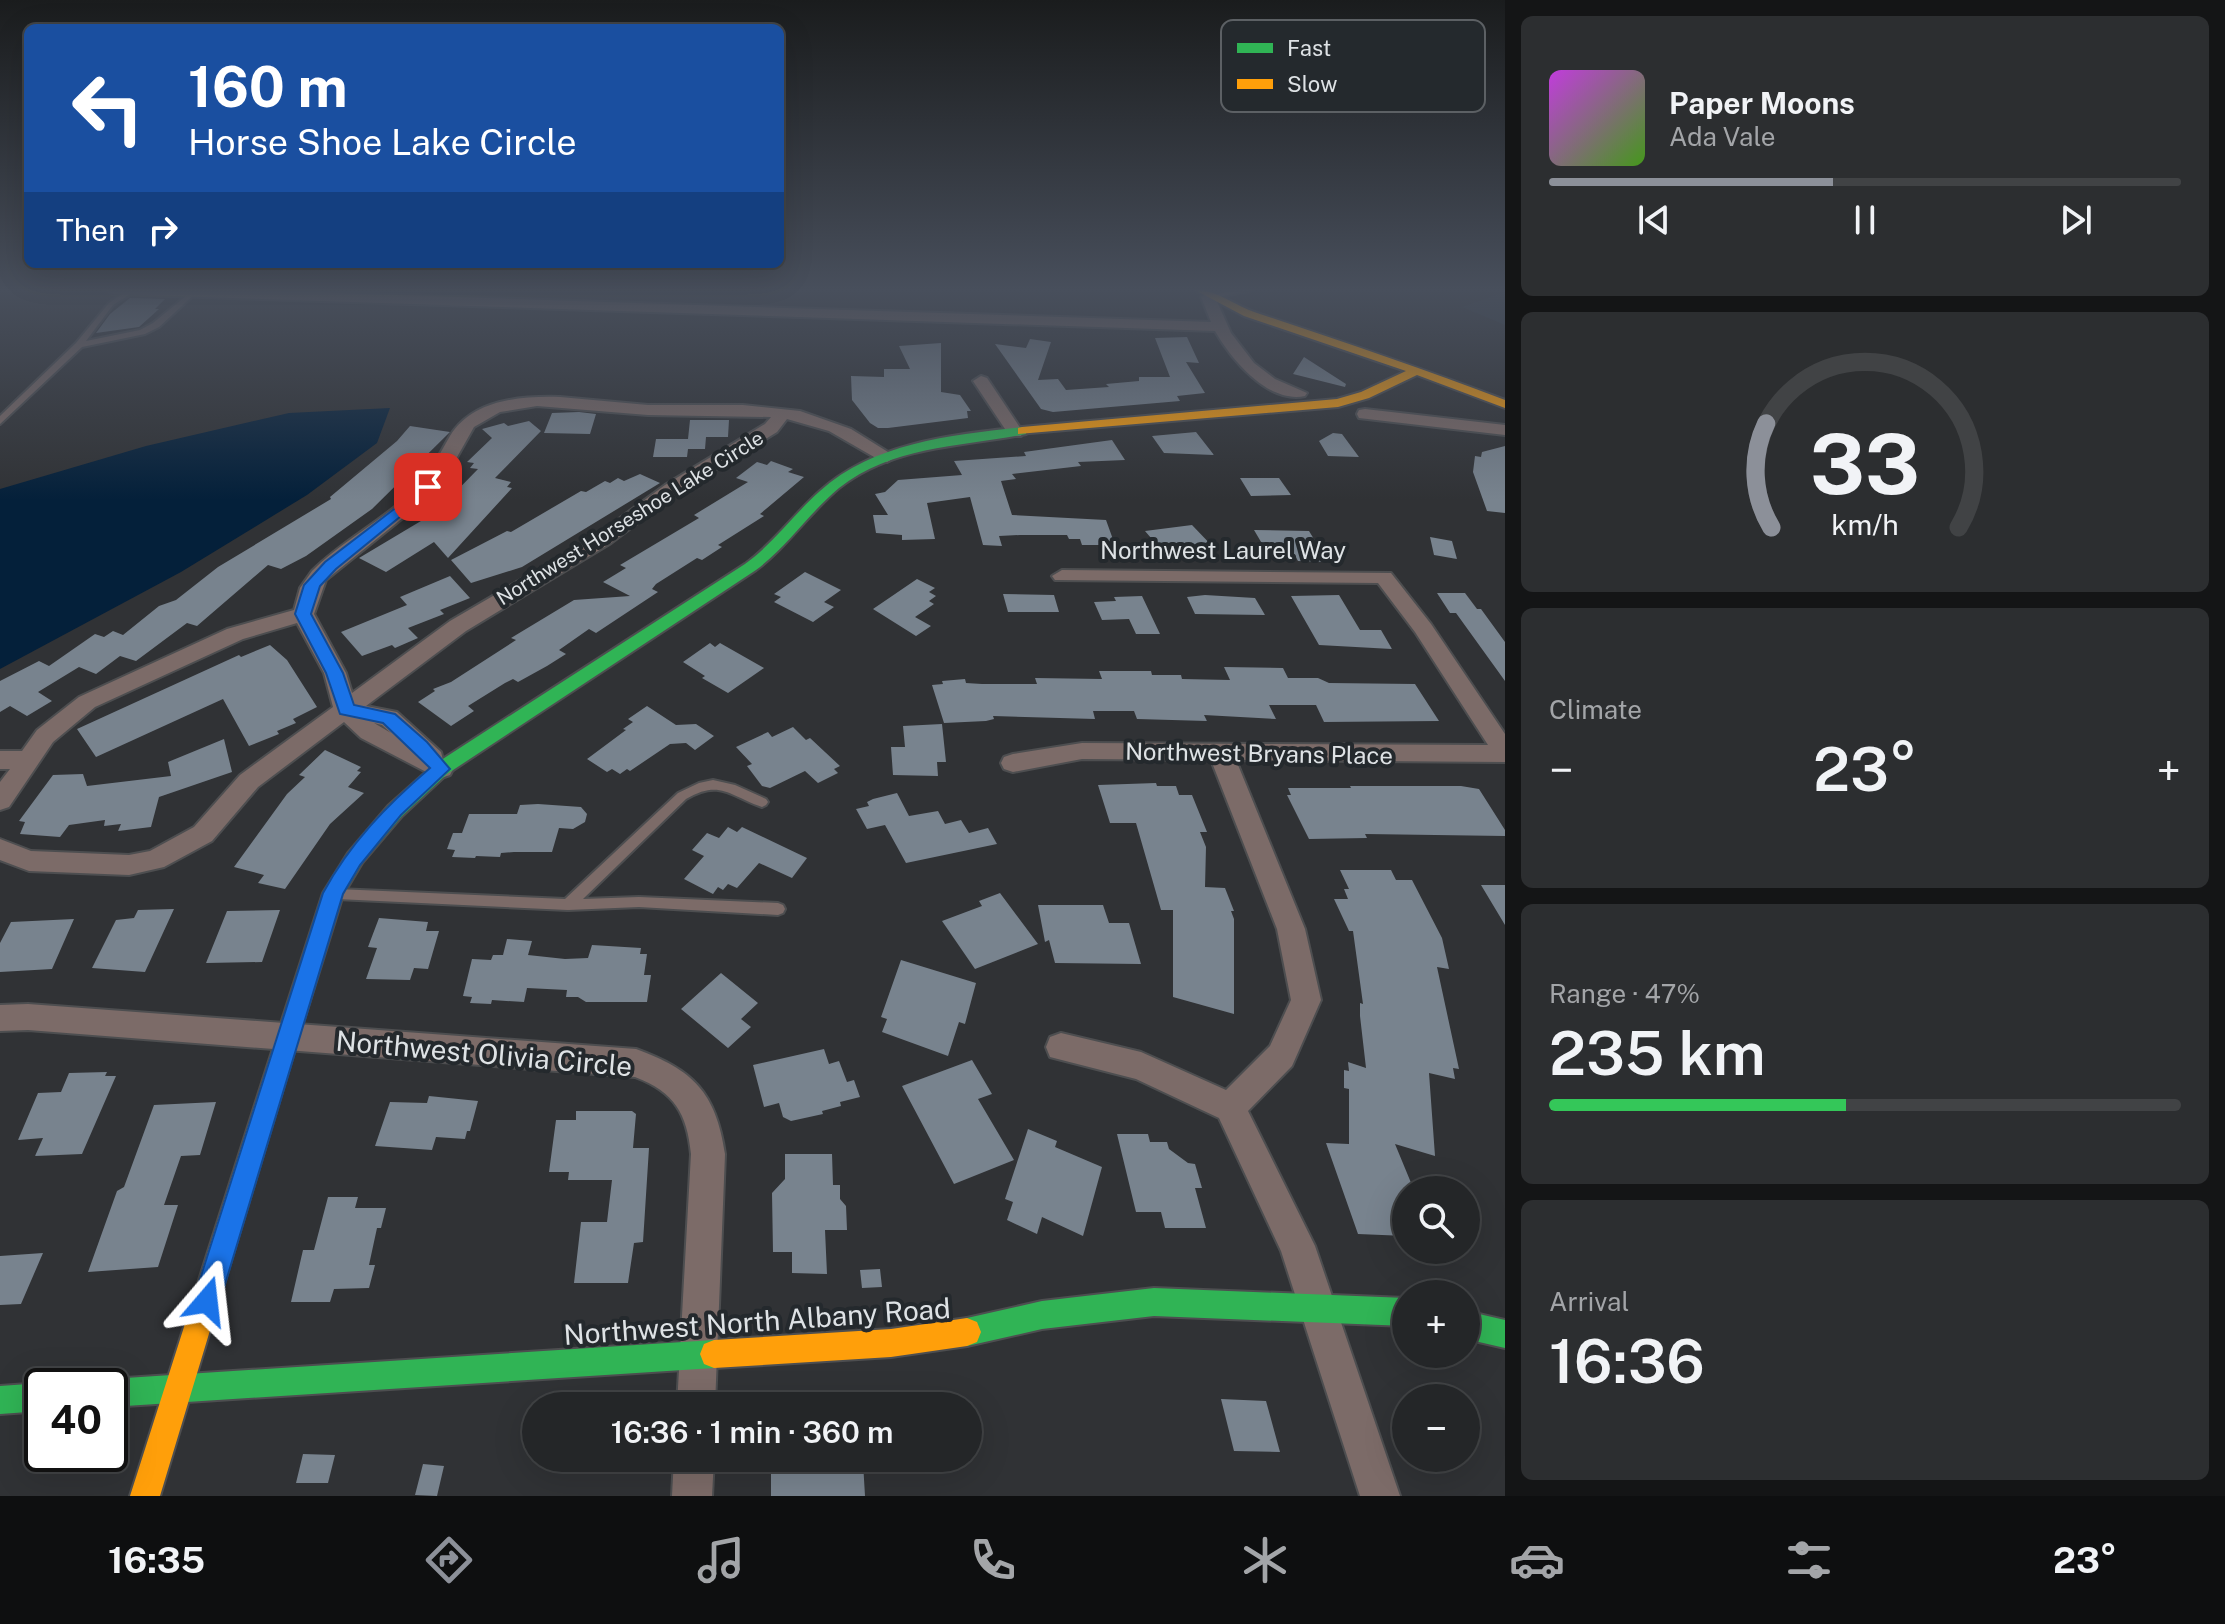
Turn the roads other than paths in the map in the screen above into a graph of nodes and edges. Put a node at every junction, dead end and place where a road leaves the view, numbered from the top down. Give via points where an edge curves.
1 (64, 360) edge
2 (1244, 360) edge
3 (1386, 360) edge
4 (1417, 370) junction
5 (981, 381) dead end
6 (1299, 393) dead end
7 (1505, 404) edge
8 (783, 413) junction
9 (1365, 414) dead end
10 (0, 421) edge
11 (1505, 430) edge
12 (1015, 432) junction
13 (887, 457) junction
14 (1062, 576) dead end
15 (303, 614) junction
16 (346, 710) junction
17 (1221, 754) junction
18 (1505, 754) edge
19 (0, 760) edge
20 (26, 760) junction
21 (1013, 763) dead end
22 (441, 769) junction
23 (0, 801) edge
24 (762, 802) dead end
25 (0, 849) edge
26 (333, 893) junction
27 (568, 905) junction
28 (778, 909) dead end
29 (0, 1018) edge
30 (289, 1038) junction
31 (1061, 1047) dead end
32 (1230, 1108) junction
33 (1318, 1308) junction
34 (1392, 1311) edge
35 (1480, 1328) edge
36 (1505, 1334) edge
37 (699, 1355) junction
38 (179, 1388) junction
39 (128, 1392) edge
40 (697, 1392) edge
41 (24, 1398) edge
42 (0, 1400) edge
43 (693, 1472) edge
44 (145, 1496) edge
45 (692, 1496) edge
46 (1380, 1496) edge

1 - 10 lane
2 - 6 street via 1269,382
3 - 4 street
4 - 7 street
4 - 12 street via 1338,403
5 - 12 street
8 - 13 street via 847,432
8 - 15 street, Northwest Horseshoe Lake Circle via 538,403 485,413 460,434 428,487 330,565 312,585
8 - 16 street, Northwest Horseshoe Lake Circle via 771,428 681,483 604,539 458,626
9 - 11 street
12 - 13 street via 952,439
13 - 22 street via 832,488 766,555 722,587
14 - 18 street, Northwest Laurel Way via 1384,577
15 - 16 street via 335,673
15 - 20 street via 235,634 106,692 62,720
16 - 22 street via 369,732
16 - 25 street, Northwest Horseshoe Lake Circle via 249,781 203,834 172,853 108,866 29,861
17 - 18 street, Northwest Bryans Place
17 - 21 street, Northwest Bryans Place via 1082,751
17 - 32 street via 1291,929 1306,1000 1281,1056
19 - 20 street
20 - 23 street
22 - 26 street via 386,819
24 - 27 lane via 723,785 699,784
26 - 27 lane
26 - 30 street
27 - 28 lane via 639,902
29 - 30 street, Northwest Olivia Circle
30 - 37 street, Northwest Olivia Circle via 636,1063 681,1086 698,1107 707,1131
30 - 38 street
31 - 32 street via 1141,1066
32 - 33 street via 1297,1246
33 - 34 street, Northwest North Albany Road
33 - 37 street, Northwest North Albany Road via 1154,1302 1042,1315 891,1343
33 - 46 street
35 - 36 street
37 - 38 street, Northwest North Albany Road
37 - 40 street, Northwest Olivia Circle
38 - 39 street, Northwest North Albany Road
38 - 44 street
41 - 42 street
43 - 45 street

